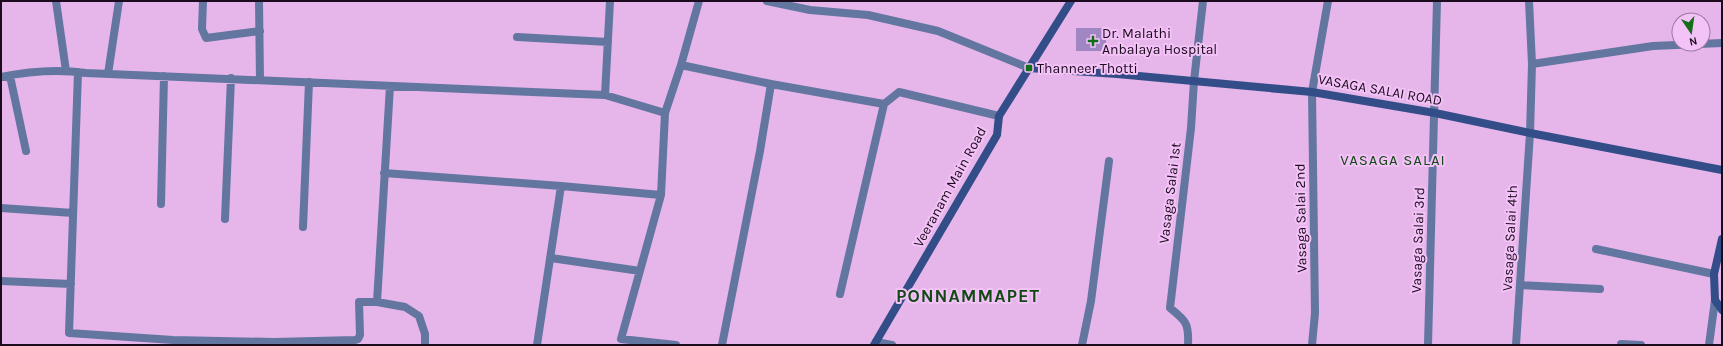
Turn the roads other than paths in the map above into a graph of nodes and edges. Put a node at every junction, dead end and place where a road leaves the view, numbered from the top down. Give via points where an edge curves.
1 (56, 1) edge
2 (119, 1) edge
3 (203, 1) edge
4 (259, 1) edge
5 (610, 1) edge
6 (699, 1) edge
7 (767, 1) edge
8 (1071, 1) edge
9 (1203, 1) edge
10 (1328, 1) edge
11 (1437, 1) edge
12 (1529, 1) edge
13 (260, 32) junction
14 (517, 37) dead end
15 (608, 42) junction
16 (1722, 43) edge
17 (1532, 64) junction
18 (681, 65) junction
19 (1029, 68) junction
20 (66, 71) junction
21 (78, 72) junction
22 (108, 74) junction
23 (10, 76) junction
24 (164, 76) junction
25 (1, 78) edge
26 (231, 78) junction
27 (260, 80) junction
28 (1194, 81) junction
29 (309, 82) junction
30 (771, 84) junction
31 (390, 86) junction
32 (1312, 92) junction
33 (605, 95) junction
34 (884, 104) junction
35 (665, 113) junction
36 (1435, 113) junction
37 (999, 116) junction
38 (1530, 133) junction
39 (26, 151) dead end
40 (1108, 161) dead end
41 (1722, 170) edge
42 (384, 173) junction
43 (561, 186) junction
44 (661, 195) junction
45 (161, 204) dead end
46 (1, 208) edge
47 (73, 213) junction
48 (225, 219) dead end
49 (303, 227) dead end
50 (1722, 239) edge
51 (1596, 249) dead end
52 (551, 258) junction
53 (640, 271) junction
54 (1714, 274) junction
55 (1, 281) edge
56 (70, 284) junction
57 (1521, 284) junction
58 (1600, 289) dead end
59 (840, 294) dead end
60 (1715, 300) junction
61 (377, 302) junction
62 (1722, 310) edge
63 (875, 343) edge
64 (424, 345) edge
65 (537, 345) edge
66 (676, 345) edge
67 (722, 345) edge
68 (892, 345) edge
69 (1082, 345) edge
70 (1188, 345) edge
71 (1312, 345) edge
72 (1428, 345) edge
73 (1516, 345) edge
74 (1621, 345) edge
75 (1642, 345) edge
76 (1709, 345) edge

1 - 20 street
2 - 22 street
3 - 13 street via 202,29 206,38
4 - 13 street
5 - 15 street
6 - 18 street
7 - 19 street via 810,10 868,15 938,32
8 - 19 street, Veeranam Main Road
9 - 28 street, Vasaga Salai 1st
10 - 32 street, Vasaga Salai 2nd
11 - 36 street, Vasaga Salai 3rd
12 - 17 street, Vasaga Salai 4th
13 - 27 street
14 - 15 street
15 - 33 street
16 - 17 street via 1653,46
17 - 38 street, Vasaga Salai 4th
18 - 30 street
18 - 35 street
19 - 28 street, VASAGA SALAI ROAD
19 - 37 street, Veeranam Main Road
20 - 21 street
20 - 23 street via 29,72
21 - 22 street
21 - 47 street
22 - 24 street
23 - 25 street
23 - 39 street
24 - 26 street
24 - 45 street
26 - 27 street
26 - 48 street
27 - 29 street
28 - 32 street, VASAGA SALAI ROAD
28 - 70 street, Vasaga Salai 1st via 1170,308 1185,321 1189,333
29 - 31 street
29 - 49 street
30 - 34 street
30 - 67 street
31 - 33 street
31 - 42 street
32 - 36 street, VASAGA SALAI ROAD
32 - 71 street, Vasaga Salai 2nd via 1315,313
33 - 35 street
34 - 37 street via 899,92
34 - 59 street
35 - 44 street
36 - 38 street, VASAGA SALAI ROAD
36 - 72 street, Vasaga Salai 3rd
37 - 63 street, Veeranam Main Road via 997,135
38 - 41 street, VASAGA SALAI ROAD
38 - 57 street, Vasaga Salai 4th
40 - 69 street via 1091,301
42 - 43 street
42 - 61 street
43 - 44 street
43 - 52 street
44 - 53 street
46 - 47 street
47 - 56 street
50 - 54 street
51 - 54 street
52 - 53 street
52 - 65 street
53 - 66 street via 621,339
54 - 60 street
55 - 56 street
56 - 61 street via 69,334 173,340 355,340 360,335 359,302
57 - 58 street
57 - 73 street, Vasaga Salai 4th
60 - 62 street
60 - 76 street
61 - 64 street via 405,307 419,316 425,334
63 - 68 street
74 - 75 street

